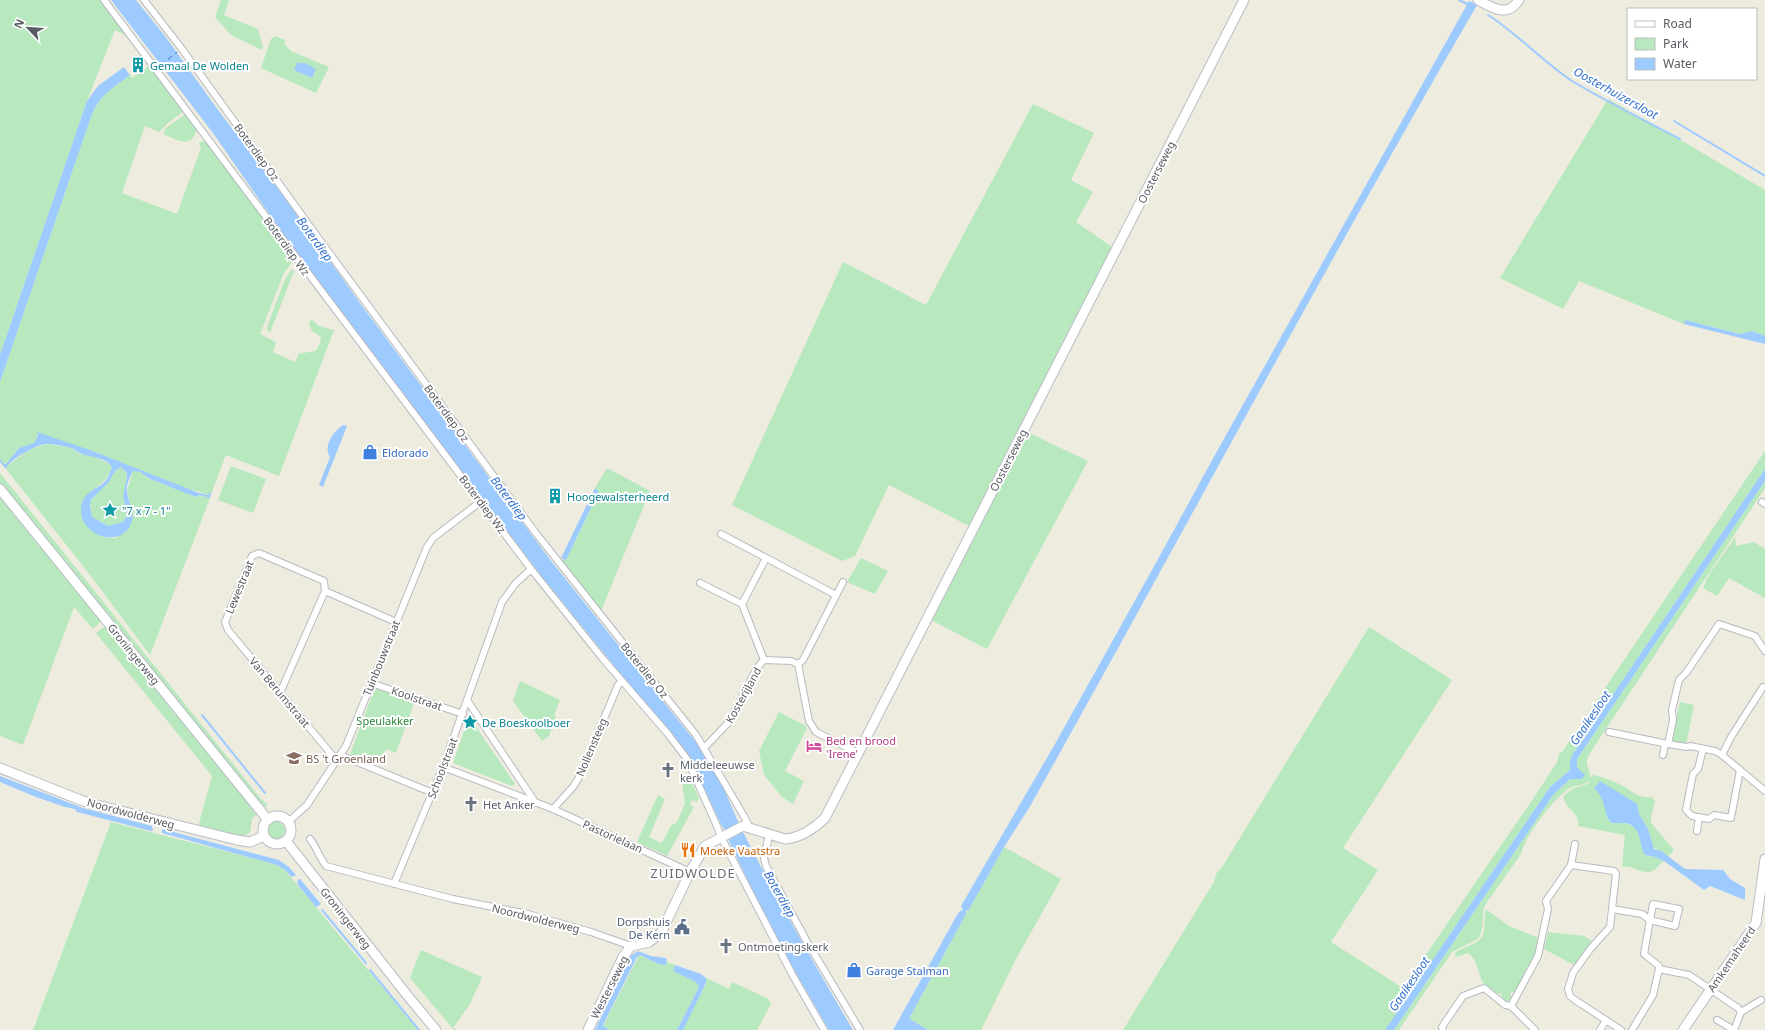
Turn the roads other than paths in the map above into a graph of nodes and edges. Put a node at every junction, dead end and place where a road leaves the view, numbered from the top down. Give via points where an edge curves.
1 (104, 0) edge
2 (144, 0) edge
3 (1244, 0) edge
4 (1478, 0) edge
5 (1519, 0) edge
6 (0, 488) edge
7 (480, 502) junction
8 (721, 534) dead end
9 (766, 558) junction
10 (531, 569) junction
11 (843, 582) dead end
12 (700, 583) dead end
13 (325, 591) junction
14 (836, 595) junction
15 (742, 604) junction
16 (225, 622) joint
17 (396, 622) junction
18 (1765, 651) edge
19 (764, 660) junction
20 (798, 664) junction
21 (622, 681) junction
22 (371, 683) junction
23 (1764, 686) edge
24 (280, 693) junction
25 (467, 700) junction
26 (463, 714) junction
27 (1609, 732) dead end
28 (1666, 744) junction
29 (705, 747) junction
30 (1703, 749) junction
31 (858, 753) junction
32 (1663, 755) dead end
33 (1722, 755) junction
34 (338, 758) junction
35 (443, 767) junction
36 (0, 768) edge
37 (1740, 770) junction
38 (1765, 791) edge
39 (433, 793) junction
40 (535, 802) junction
41 (553, 809) junction
42 (1699, 817) junction
43 (268, 820) junction
44 (288, 822) junction
45 (746, 827) junction
46 (1697, 831) dead end
47 (769, 835) junction
48 (264, 836) junction
49 (722, 837) junction
50 (310, 840) dead end
51 (286, 841) junction
52 (1575, 844) dead end
53 (1765, 859) edge
54 (1571, 865) junction
55 (690, 872) junction
56 (394, 884) junction
57 (1612, 909) junction
58 (1650, 920) junction
59 (632, 946) junction
60 (1660, 969) junction
61 (1710, 989) junction
62 (1765, 994) edge
63 (1763, 1000) edge
64 (1511, 1006) junction
65 (1741, 1012) junction
66 (1606, 1020) junction
67 (1717, 1020) dead end
68 (436, 1030) edge
69 (588, 1030) edge
70 (824, 1030) edge
71 (860, 1030) edge
72 (1443, 1030) edge
73 (1535, 1030) edge
74 (1600, 1030) edge
75 (1621, 1030) edge
76 (1632, 1030) edge
77 (1683, 1030) edge
78 (1734, 1030) edge

1 - 7 street, Boterdiep Wz
2 - 29 street, Boterdiep Oz via 535,532
3 - 31 street, Oosterseweg
4 - 5 street via 1504,10 1513,7
6 - 43 street, Groningerweg
7 - 10 street, Boterdiep Wz
7 - 17 street, Tuinbouwstraat via 433,538
8 - 9 street
9 - 14 street
9 - 15 street
10 - 21 street, Boterdiep Wz
10 - 25 street, Schoolstraat via 515,584 502,602
11 - 14 street
12 - 15 street
13 - 16 street, Lewestraat via 324,581 259,553 255,554
13 - 17 street
13 - 24 street
14 - 20 street via 803,660
15 - 19 street, Kosterijland
16 - 24 street, Van Berumstraat via 228,630
17 - 22 street, Tuinbouwstraat
18 - 28 street via 1755,636 1719,624 1679,680 1672,710 1673,720
19 - 20 street, Kosterijland via 792,661
19 - 29 street, Kosterijland via 757,668 729,722
20 - 31 street via 809,721 816,732
21 - 41 street, Nollensteeg via 603,719 581,774
21 - 49 street, Boterdiep Wz via 688,759
22 - 26 street, Koolstraat
22 - 34 street, Tuinbouwstraat via 346,746
23 - 33 street
24 - 34 street, Van Berumstraat
25 - 26 street, Schoolstraat
25 - 40 street
26 - 35 street, Schoolstraat
27 - 28 street
28 - 30 street
28 - 32 street
29 - 45 street, Boterdiep Oz via 745,818
30 - 33 street
30 - 42 street via 1698,770 1693,774 1686,810 1692,816
31 - 47 street, Oosterseweg via 824,818 816,826 792,838
33 - 37 street
34 - 39 street
34 - 44 street, Tuinbouwstraat via 307,805
35 - 39 street, Schoolstraat
35 - 40 street, Pastorielaan
36 - 48 street, Noordwolderweg via 101,806 236,840 250,842
37 - 38 street
37 - 42 street via 1731,818 1714,815 1709,819
39 - 56 street, Schoolstraat
40 - 41 street, Pastorielaan
41 - 55 street, Pastorielaan
42 - 46 street
43 - 44 street via 278,817
43 - 48 street via 263,827
44 - 51 street via 290,834
45 - 47 street, Oosterseweg
45 - 49 street
47 - 71 street via 764,858 766,866 806,940
48 - 51 street via 277,844
49 - 55 street via 705,846
49 - 70 street, Boterdiep Wz via 792,974
50 - 56 street, Noordwolderweg via 320,852 326,866
51 - 68 street, Groningerweg
52 - 54 street
53 - 61 street, Amkemaheerd via 1756,923
54 - 57 street via 1614,871 1616,874
54 - 64 street via 1546,901 1548,909 1538,956
55 - 59 street via 661,933 649,942
56 - 59 street, Noordwolderweg via 528,914
57 - 58 street via 1642,914
57 - 66 street via 1610,927 1573,973 1568,989 1570,996
58 - 58 street via 1675,926 1679,909 1653,904
58 - 60 street via 1644,954
59 - 69 street, Westerseweg via 623,957
60 - 61 street via 1689,975
60 - 76 street via 1654,995
61 - 65 street
61 - 77 street, Amkemaheerd
62 - 63 street
63 - 65 street
64 - 72 street via 1505,1005 1484,988 1463,996 1442,1027
64 - 73 street
65 - 78 street
66 - 74 street
66 - 75 street
67 - 78 street

